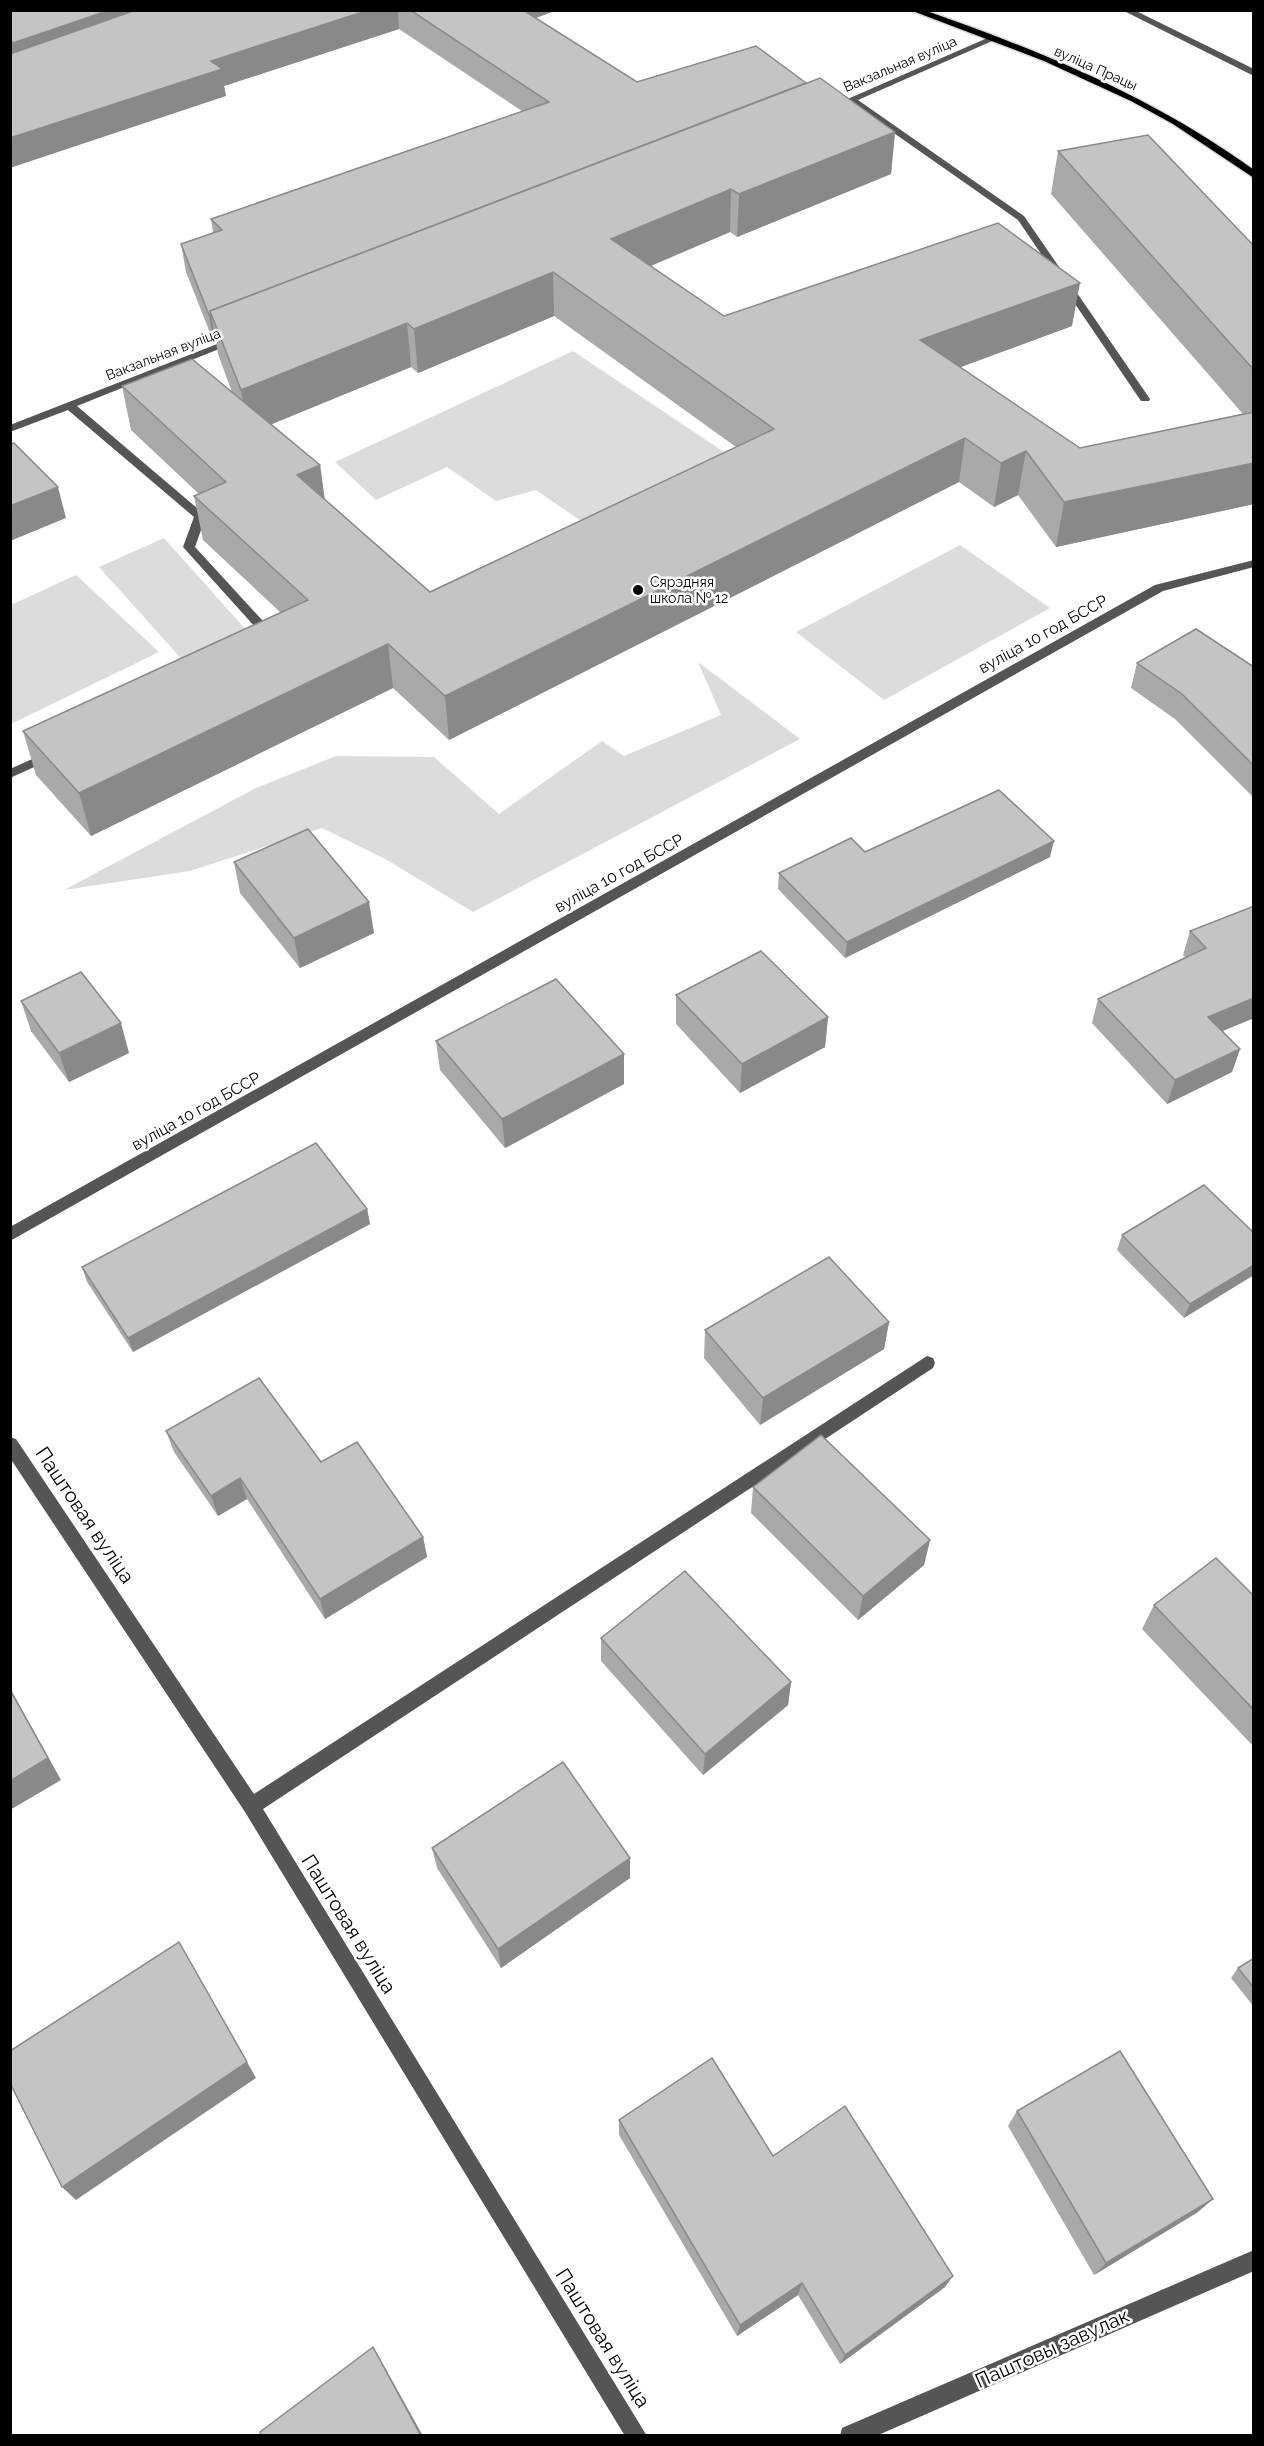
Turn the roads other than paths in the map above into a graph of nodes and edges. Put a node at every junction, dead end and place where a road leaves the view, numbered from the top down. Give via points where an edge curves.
1 (914, 10) edge
2 (1126, 10) edge
3 (994, 38) junction
4 (1254, 73) edge
5 (852, 100) junction
6 (819, 113) edge
7 (1254, 176) edge
8 (246, 337) edge
9 (1145, 399) dead end
10 (70, 406) junction
11 (10, 429) edge
12 (1254, 563) edge
13 (267, 650) edge
14 (64, 748) edge
15 (10, 774) edge
16 (10, 1235) edge
17 (927, 1363) dead end
18 (10, 1444) edge
19 (251, 1806) junction
20 (1254, 2260) edge
21 (637, 2436) edge
22 (850, 2436) edge

1 - 3 main road, вуліца Працы
2 - 4 street
3 - 5 street, Вакзальная вуліца
3 - 7 main road, вуліца Працы via 1130,97 1220,148
5 - 6 street, Вакзальная вуліца
5 - 9 street via 1021,218
8 - 10 street, Вакзальная вуліца
10 - 11 street, Вакзальная вуліца
10 - 13 street via 200,516 189,547 278,645
12 - 16 street, вуліца 10 год БССР via 1159,588
14 - 15 street
17 - 19 street
18 - 19 street, Паштовая вуліца
19 - 21 street, Паштовая вуліца
20 - 22 street, Паштовы завулак

